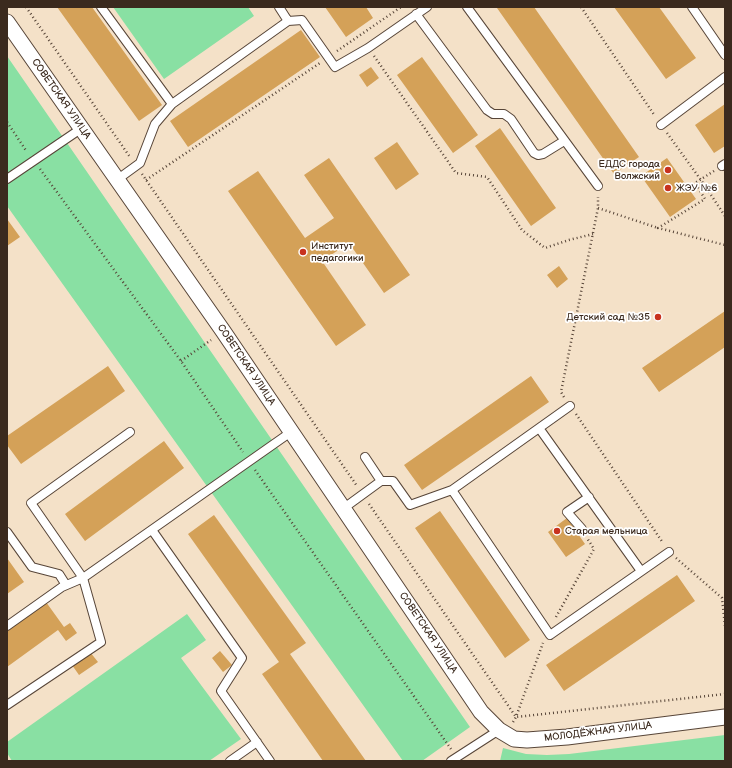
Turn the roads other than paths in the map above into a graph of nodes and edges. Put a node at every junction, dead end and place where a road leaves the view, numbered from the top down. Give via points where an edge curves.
1 (101, 7) edge
2 (279, 7) edge
3 (427, 7) edge
4 (467, 7) edge
5 (692, 7) edge
6 (416, 14) junction
7 (288, 21) junction
8 (7, 22) edge
9 (725, 55) edge
10 (725, 77) edge
11 (172, 104) junction
12 (661, 125) road end
13 (82, 128) junction
14 (564, 141) junction
15 (7, 178) edge
16 (118, 179) junction
17 (598, 186) road end
18 (570, 406) road end
19 (539, 428) junction
20 (130, 432) dead end
21 (291, 432) junction
22 (365, 457) dead end
23 (381, 481) junction
24 (452, 490) junction
25 (589, 497) junction
26 (344, 508) junction
27 (582, 529) road end
28 (152, 530) junction
29 (7, 532) edge
30 (669, 552) road end
31 (641, 571) junction
32 (83, 578) junction
33 (66, 585) junction
34 (7, 626) edge
35 (7, 705) edge
36 (481, 712) joint
37 (725, 717) edge
38 (501, 732) junction
39 (257, 742) junction
40 (453, 759) edge
41 (230, 761) edge
42 (270, 761) edge

1 - 11 lane
2 - 7 lane
3 - 6 lane
4 - 14 lane
5 - 9 lane
6 - 7 lane via 368,48 335,67 302,20
6 - 14 lane via 487,110 493,114 504,114 511,119 534,153 543,154
7 - 11 lane
8 - 13 street, СОВЕТСКАЯ УЛИЦА
10 - 12 lane
11 - 16 lane via 155,124 140,163
13 - 15 lane
13 - 16 street, СОВЕТСКАЯ УЛИЦА
14 - 17 lane
16 - 21 street, СОВЕТСКАЯ УЛИЦА
18 - 19 lane
19 - 24 lane
19 - 25 lane
20 - 32 lane via 31,503
21 - 26 street, СОВЕТСКАЯ УЛИЦА
21 - 28 lane
22 - 23 lane
23 - 24 lane via 393,481 410,505
23 - 26 lane
24 - 31 lane via 550,635
25 - 27 lane via 568,512
25 - 31 lane
26 - 36 street, СОВЕТСКАЯ УЛИЦА
28 - 32 lane
28 - 39 lane via 242,658 221,691
29 - 33 lane via 32,567 59,574
30 - 31 lane
32 - 33 lane
32 - 35 lane via 100,642
33 - 34 lane
36 - 38 street, МОЛОДЁЖНАЯ УЛИЦА
37 - 38 street, МОЛОДЁЖНАЯ УЛИЦА via 527,740 514,739
38 - 40 lane
39 - 41 lane
39 - 42 lane

